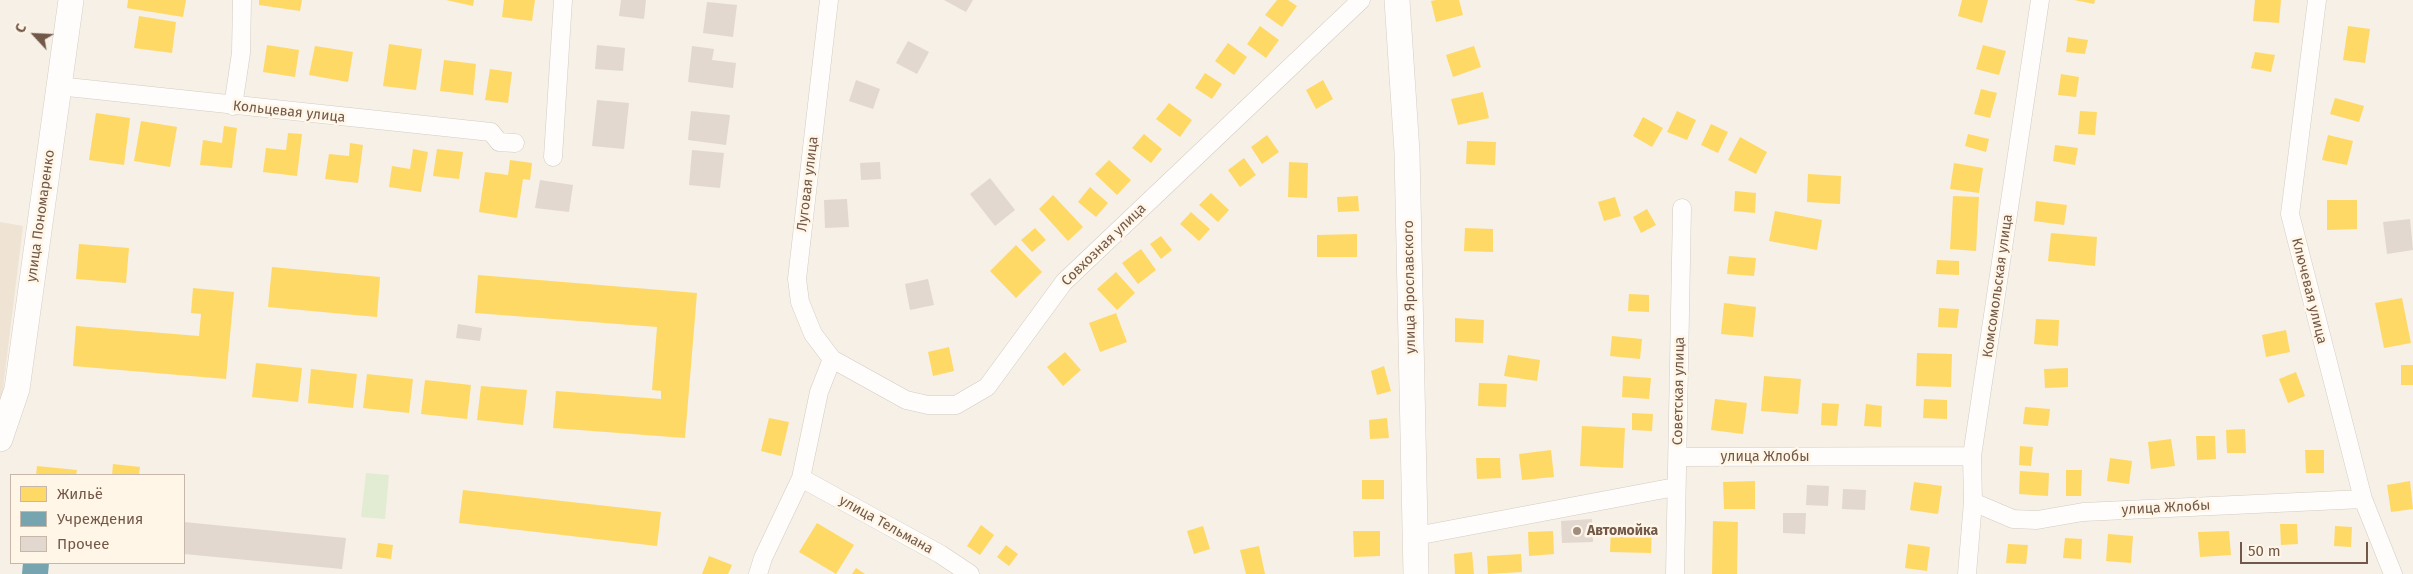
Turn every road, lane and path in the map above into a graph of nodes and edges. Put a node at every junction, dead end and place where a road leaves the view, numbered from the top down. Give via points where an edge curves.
1 (71, 0) edge
2 (242, 0) edge
3 (563, 0) edge
4 (829, 0) edge
5 (1361, 0) edge
6 (1397, 0) edge
7 (2040, 0) edge
8 (2317, 0) edge
9 (58, 86) junction
10 (233, 106) junction
11 (515, 143) dead end
12 (553, 157) dead end
13 (1682, 208) dead end
14 (832, 359) junction
15 (2, 434) edge
16 (1972, 456) junction
17 (1678, 458) junction
18 (801, 478) junction
19 (1675, 487) junction
20 (2362, 499) junction
21 (1973, 502) junction
22 (1416, 536) junction
23 (758, 574) edge
24 (970, 574) edge
25 (1416, 574) edge
26 (1675, 574) edge
27 (1967, 574) edge
28 (2393, 574) edge

1 - 9 street, улица Пономаренко
2 - 10 street via 241,53
3 - 12 street
4 - 14 street, Луговая улица via 797,278 800,302 813,334
5 - 14 street, Совхозная улица via 1064,282 987,388 956,405 928,405 906,400
6 - 22 street, улица Ярославского via 1407,152
7 - 16 street, Комсомольская улица
8 - 20 street, Ключевая улица via 2290,214
9 - 10 street, Кольцевая улица
9 - 15 street, улица Пономаренко via 17,389
10 - 11 street, Кольцевая улица via 491,132 499,142
13 - 17 street, Советская улица
14 - 18 street via 819,392
16 - 17 street, улица Жлобы
16 - 21 street, Комсомольская улица
17 - 19 street, Советская улица
18 - 23 street
18 - 24 street, улица Тельмана via 940,554
19 - 22 street
19 - 26 street, Советская улица
20 - 21 street, улица Жлобы via 2083,512 2037,520 2013,519
20 - 28 street, Ключевая улица
21 - 27 street, Комсомольская улица
22 - 25 street, улица Ярославского

